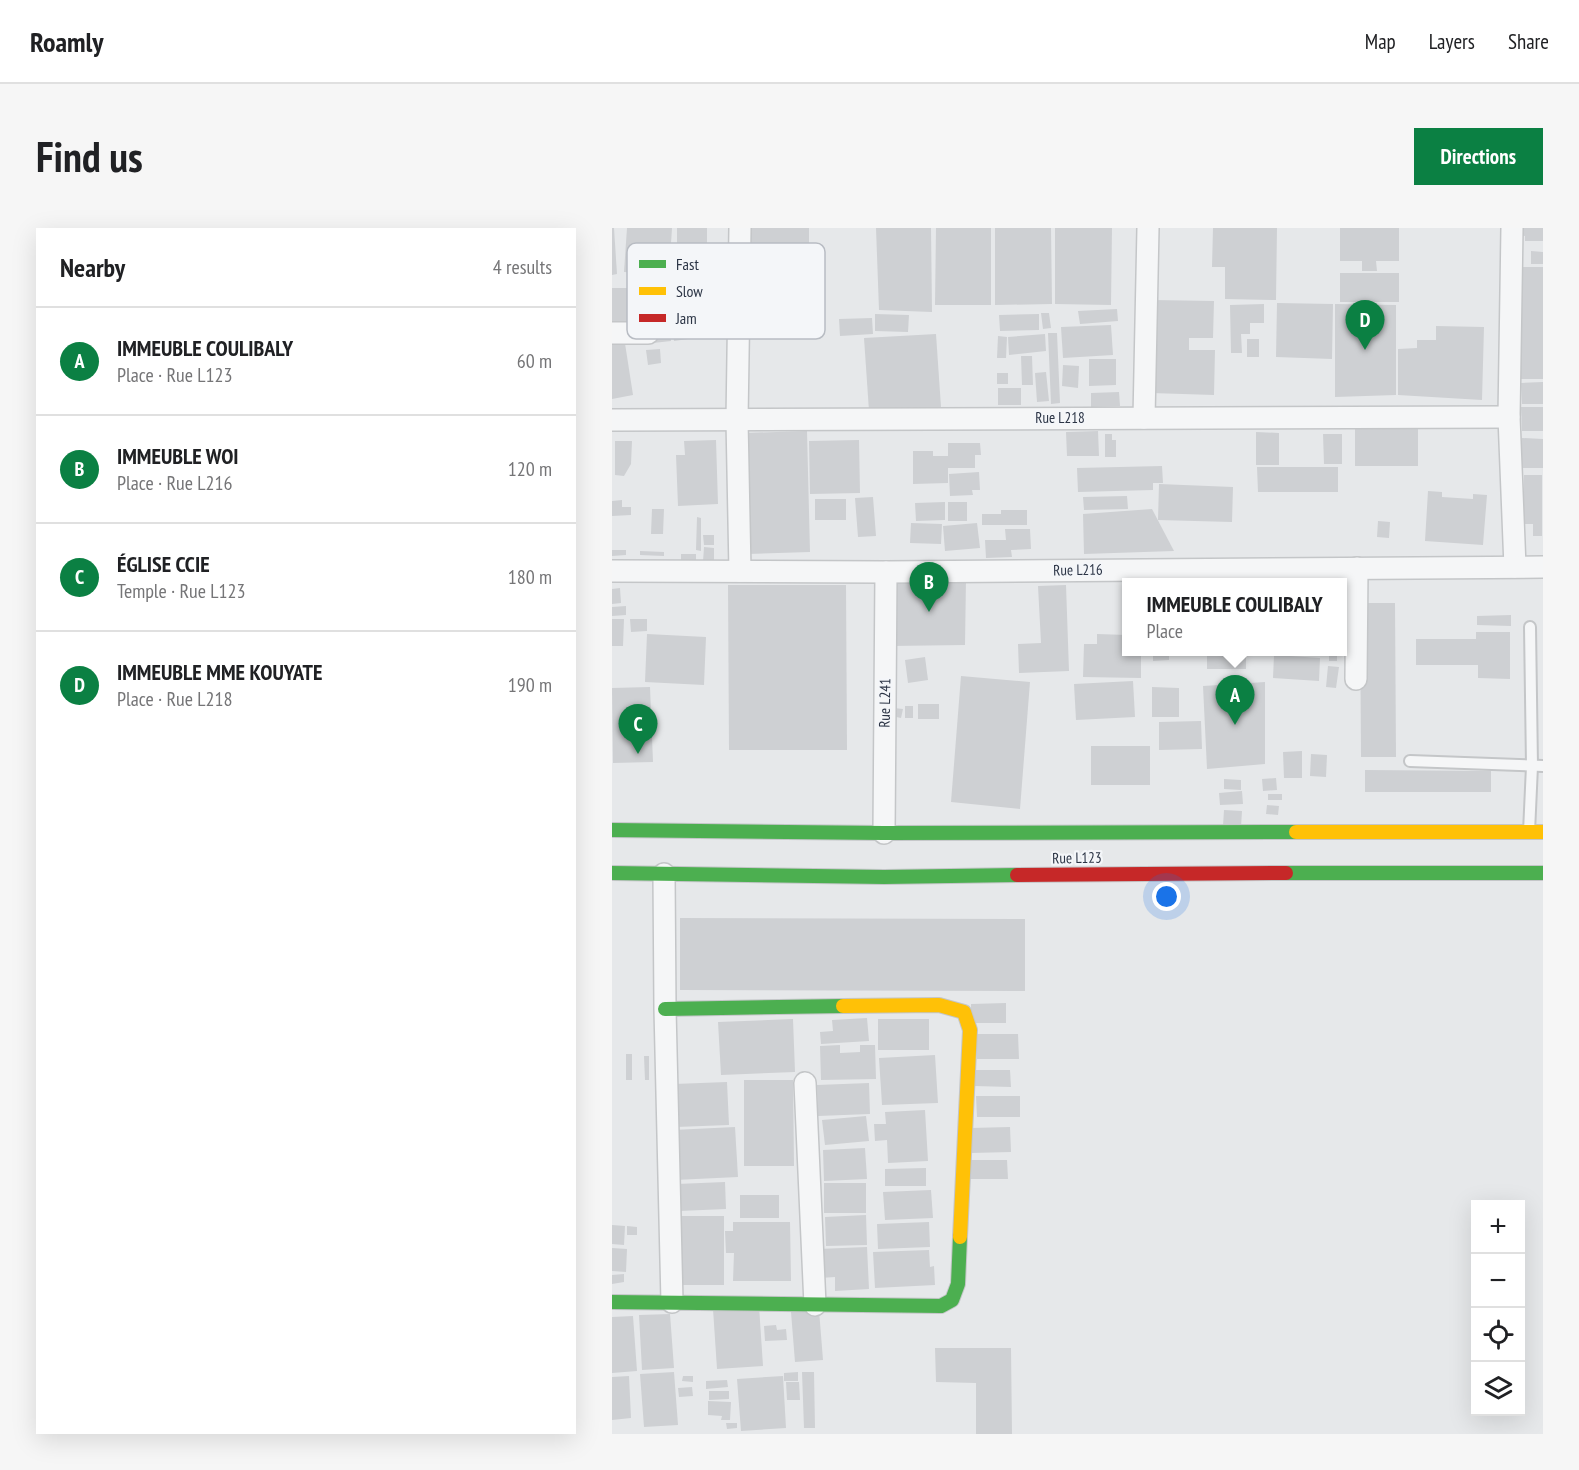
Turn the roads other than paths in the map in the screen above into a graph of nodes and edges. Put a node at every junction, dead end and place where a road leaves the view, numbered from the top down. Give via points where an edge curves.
1 (740, 228) edge
2 (1149, 228) edge
3 (1512, 228) edge
4 (740, 243) edge
5 (738, 339) edge
6 (1509, 417) junction
7 (1144, 418) junction
8 (612, 420) edge
9 (737, 420) junction
10 (1515, 567) junction
11 (1543, 567) edge
12 (1357, 568) junction
13 (612, 571) edge
14 (740, 571) junction
15 (886, 572) junction
16 (1530, 627) dead end
17 (1356, 679) dead end
18 (1410, 761) dead end
19 (1537, 766) edge
20 (612, 830) edge
21 (1529, 832) junction
22 (1543, 832) edge
23 (884, 833) junction
24 (612, 873) edge
25 (1543, 873) edge
26 (664, 874) junction
27 (665, 1009) junction
28 (805, 1083) dead end
29 (612, 1302) edge
30 (672, 1302) junction
31 (815, 1305) junction

1 - 4 street
2 - 7 street
3 - 6 street
5 - 9 street
6 - 7 street, Rue L218
6 - 10 street
7 - 9 street, Rue L218
8 - 9 street, Rue L218
9 - 14 street
10 - 11 street, Rue L216
10 - 12 street, Rue L216
12 - 15 street, Rue L216
12 - 17 street
13 - 14 street, Rue L216
14 - 15 street, Rue L216
15 - 23 street, Rue L241
16 - 19 lane
18 - 19 lane
19 - 21 lane
20 - 23 main road, Rue L123
21 - 22 main road, Rue L123
21 - 23 main road, Rue L123
24 - 26 main road, Rue L123
25 - 26 main road, Rue L123 via 884,877
26 - 27 street
27 - 30 street
27 - 31 main road via 939,1005 964,1012 970,1030 958,1284 952,1300 941,1306
28 - 31 street
29 - 30 main road
30 - 31 main road

